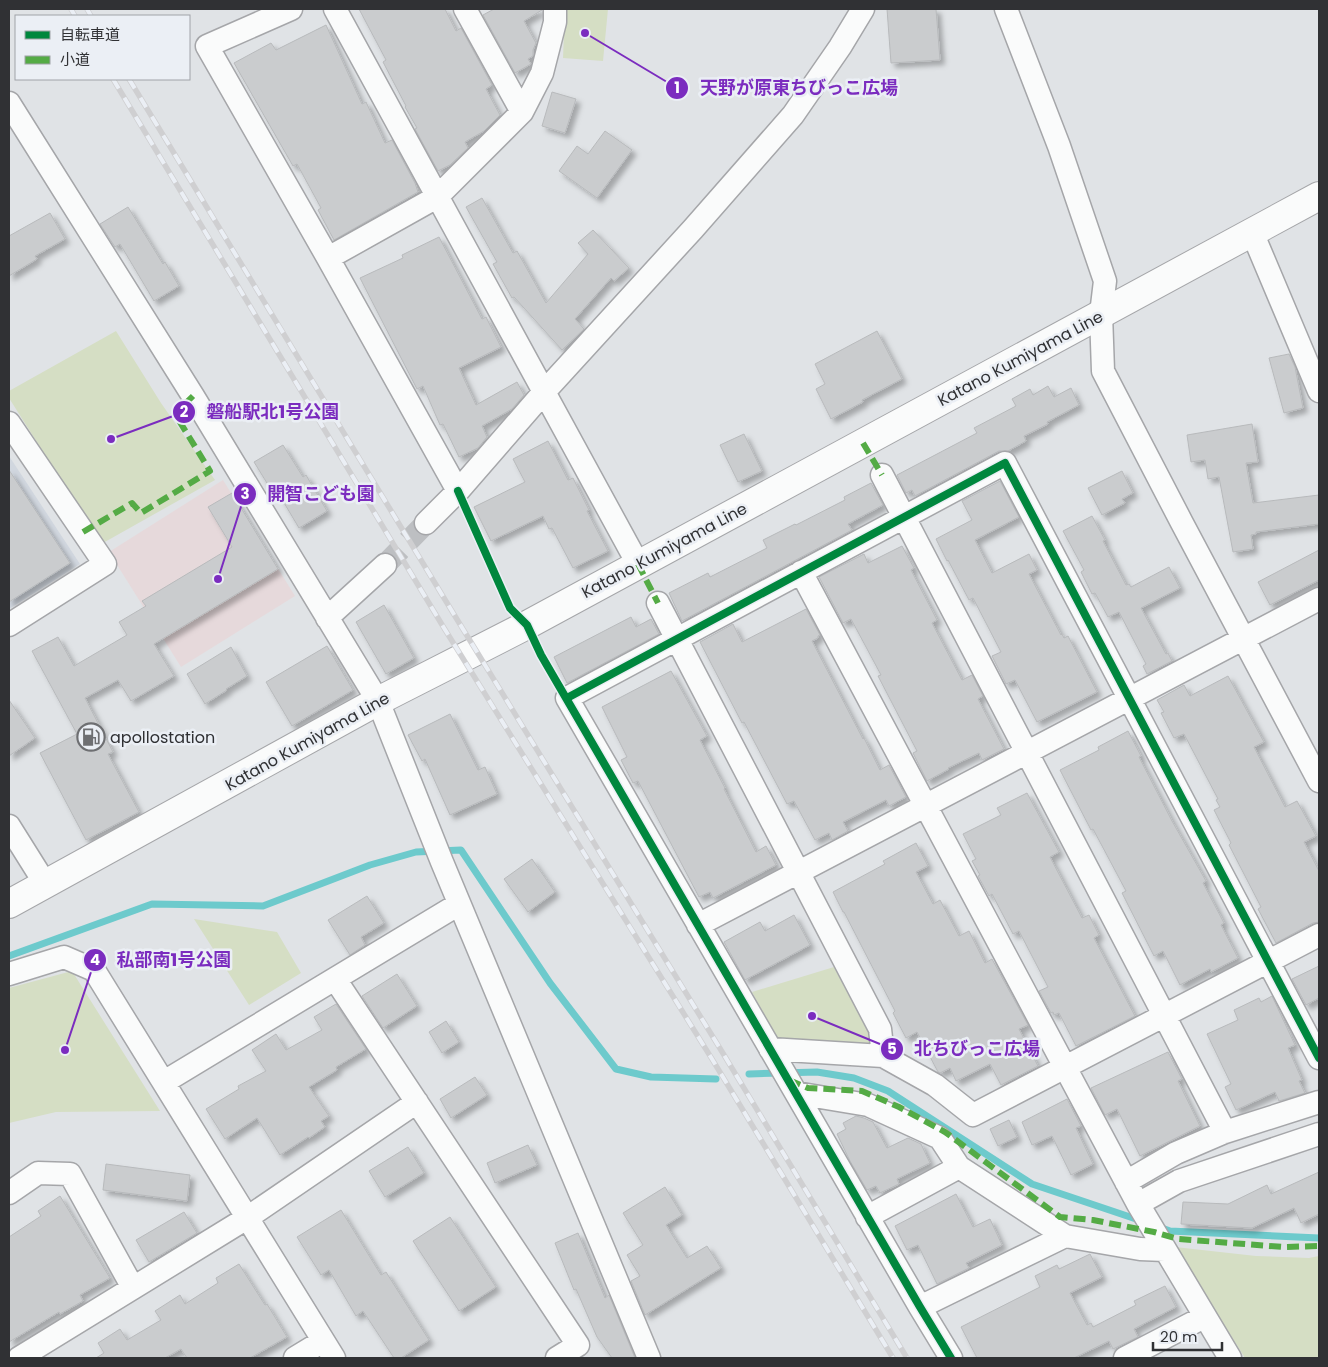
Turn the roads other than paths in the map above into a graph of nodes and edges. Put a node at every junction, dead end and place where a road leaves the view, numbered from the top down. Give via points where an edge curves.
1 (292, 9) edge
2 (335, 9) edge
3 (465, 9) edge
4 (555, 9) edge
5 (863, 9) edge
6 (1006, 9) edge
7 (9, 103) edge
8 (522, 112) junction
9 (1319, 196) edge
10 (438, 197) junction
11 (1252, 232) junction
12 (328, 258) junction
13 (1101, 314) junction
14 (1319, 391) edge
15 (544, 392) junction
16 (9, 423) edge
17 (882, 475) dead end
18 (458, 491) junction
19 (904, 517) junction
20 (426, 523) tunnel mouth
21 (386, 564) tunnel mouth
22 (638, 564) junction
23 (801, 572) junction
24 (1319, 599) edge
25 (658, 603) dead end
26 (327, 618) junction
27 (9, 625) edge
28 (1244, 638) junction
29 (677, 639) junction
30 (1129, 698) junction
31 (378, 701) junction
32 (1026, 752) junction
33 (1319, 781) edge
34 (925, 805) junction
35 (9, 826) edge
36 (798, 872) junction
37 (46, 885) junction
38 (9, 904) edge
39 (459, 904) junction
40 (698, 925) junction
41 (1319, 935) edge
42 (1268, 961) junction
43 (9, 974) edge
44 (335, 979) junction
45 (1164, 1016) junction
46 (770, 1049) junction
47 (883, 1056) junction
48 (1319, 1058) edge
49 (1065, 1067) junction
50 (164, 1082) junction
51 (796, 1093) junction
52 (417, 1102) junction
53 (1319, 1102) edge
54 (1225, 1132) junction
55 (1319, 1134) edge
56 (959, 1167) junction
57 (1126, 1182) junction
58 (9, 1193) edge
59 (1138, 1204) junction
60 (867, 1217) junction
61 (247, 1218) junction
62 (1065, 1236) junction
63 (1165, 1250) junction
64 (134, 1288) junction
65 (920, 1307) junction
66 (1204, 1316) junction
67 (329, 1349) edge
68 (19, 1358) edge
69 (295, 1358) edge
70 (557, 1358) edge
71 (649, 1358) edge
72 (951, 1358) edge
73 (1125, 1358) edge
74 (1230, 1358) edge

1 - 12 street via 207,46
2 - 10 street
3 - 8 street
4 - 8 street via 555,22 542,73
5 - 15 street via 793,115
6 - 13 street via 1059,146 1105,280
7 - 26 street via 193,396
8 - 10 street
9 - 11 main road, Katano Kumiyama Line
10 - 12 street
10 - 15 street
11 - 13 main road, Katano Kumiyama Line
11 - 14 street
12 - 18 street
13 - 22 main road, Katano Kumiyama Line
13 - 28 street via 1104,371
15 - 18 street
15 - 22 street
16 - 27 street via 105,564
17 - 19 street
18 - 20 street
19 - 23 street
19 - 30 street via 1005,463
19 - 32 street
21 - 26 street
22 - 31 main road, Katano Kumiyama Line
23 - 29 street
23 - 34 street
24 - 28 street
25 - 29 street
26 - 31 street
28 - 30 street
28 - 33 street
29 - 36 street
29 - 40 street via 567,698
30 - 32 street
30 - 42 street
31 - 37 main road, Katano Kumiyama Line
31 - 39 street
32 - 34 street
32 - 45 street
34 - 36 street
34 - 49 street
35 - 37 street
36 - 40 street
36 - 47 street via 880,1030
37 - 38 main road, Katano Kumiyama Line
39 - 44 street
39 - 71 street
40 - 46 street
41 - 42 street
42 - 45 street
42 - 48 street
43 - 50 street via 64,957 94,970
44 - 50 street
44 - 52 street
45 - 49 street
45 - 54 street
46 - 47 street
46 - 51 street
47 - 49 street via 935,1085 973,1115
49 - 57 street
50 - 61 street
51 - 56 street via 868,1105 940,1138
51 - 60 street
52 - 61 street
52 - 70 street via 578,1345
53 - 54 street
54 - 57 street via 1176,1153
55 - 59 street via 1179,1181
56 - 60 street
56 - 62 street
57 - 59 street
58 - 64 street via 38,1174 70,1174
59 - 63 street
60 - 65 street
61 - 64 street
61 - 67 street
62 - 63 street
62 - 65 street
63 - 66 street
64 - 68 street
65 - 72 street
66 - 73 street
66 - 74 street
67 - 69 street

